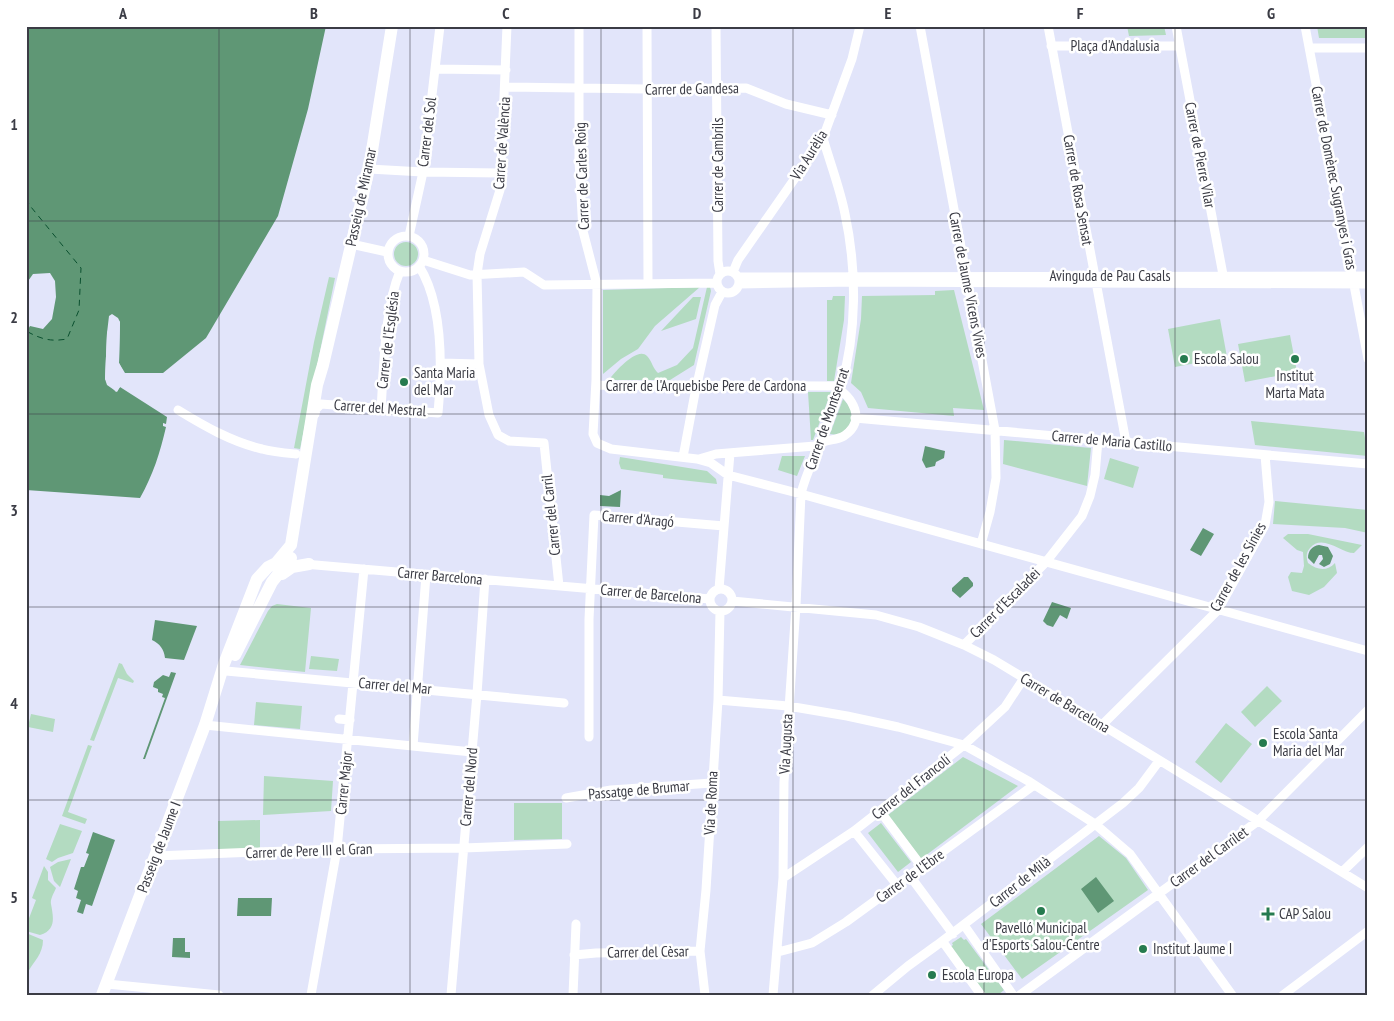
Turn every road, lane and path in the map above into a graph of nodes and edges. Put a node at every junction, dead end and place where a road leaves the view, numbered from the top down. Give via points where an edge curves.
1 (392, 26) edge
2 (440, 26) edge
3 (507, 26) edge
4 (579, 26) edge
5 (647, 26) edge
6 (716, 26) edge
7 (860, 26) edge
8 (920, 26) edge
9 (1048, 26) edge
10 (1176, 26) edge
11 (1305, 26) edge
12 (1052, 46) junction
13 (1179, 46) junction
14 (1310, 48) junction
15 (1368, 48) edge
16 (435, 69) junction
17 (506, 70) junction
18 (505, 87) junction
19 (580, 89) junction
20 (717, 89) junction
21 (647, 90) junction
22 (832, 115) junction
23 (823, 138) junction
24 (369, 169) junction
25 (423, 172) junction
26 (501, 173) junction
27 (409, 236) junction
28 (351, 244) junction
29 (387, 252) junction
30 (421, 263) junction
31 (400, 271) junction
32 (477, 274) junction
33 (1368, 276) edge
34 (718, 278) junction
35 (737, 278) junction
36 (853, 279) junction
37 (967, 279) junction
38 (1094, 279) junction
39 (1224, 279) junction
40 (1353, 280) junction
41 (648, 283) junction
42 (1368, 284) edge
43 (597, 285) junction
44 (722, 292) junction
45 (1368, 359) edge
46 (441, 363) junction
47 (479, 364) junction
48 (323, 366) junction
49 (596, 385) junction
50 (697, 385) junction
51 (840, 389) junction
52 (320, 405) junction
53 (381, 409) junction
54 (178, 410) dead end
55 (855, 418) junction
56 (995, 430) junction
57 (308, 440) junction
58 (1098, 440) junction
59 (822, 442) junction
60 (1126, 442) junction
61 (544, 444) joint
62 (730, 453) junction
63 (296, 454) dead end
64 (1265, 455) junction
65 (683, 457) junction
66 (697, 459) junction
67 (1368, 464) edge
68 (309, 470) junction
69 (728, 475) junction
70 (801, 494) junction
71 (295, 514) junction
72 (724, 526) junction
73 (297, 540) junction
74 (982, 544) junction
75 (1046, 562) junction
76 (282, 563) junction
77 (309, 564) junction
78 (364, 569) junction
79 (426, 574) junction
80 (485, 580) junction
81 (559, 586) junction
82 (253, 589) junction
83 (592, 589) junction
84 (719, 589) junction
85 (710, 599) junction
86 (732, 601) junction
87 (796, 606) junction
88 (1218, 610) junction
89 (720, 611) junction
90 (964, 645) junction
91 (1368, 652) edge
92 (229, 669) junction
93 (1024, 678) junction
94 (353, 682) junction
95 (417, 688) junction
96 (478, 694) junction
97 (214, 698) junction
98 (718, 700) junction
99 (564, 703) dead end
100 (788, 706) junction
101 (1368, 710) edge
102 (339, 719) dead end
103 (350, 720) junction
104 (205, 725) junction
105 (1102, 725) junction
106 (589, 737) dead end
107 (348, 740) junction
108 (964, 745) junction
109 (412, 746) junction
110 (472, 752) junction
111 (1159, 760) junction
112 (712, 783) junction
113 (1034, 784) junction
114 (566, 798) dead end
115 (880, 812) junction
116 (1258, 821) junction
117 (1095, 824) junction
118 (854, 831) junction
119 (567, 844) dead end
120 (1368, 847) edge
121 (463, 848) junction
122 (337, 849) junction
123 (155, 856) junction
124 (922, 867) junction
125 (1342, 872) junction
126 (910, 876) junction
127 (783, 878) junction
128 (897, 885) junction
129 (1368, 888) edge
130 (1159, 894) junction
131 (576, 924) dead end
132 (964, 925) junction
133 (1368, 931) edge
134 (953, 934) junction
135 (943, 942) junction
136 (700, 952) junction
137 (778, 952) junction
138 (574, 955) junction
139 (104, 989) edge
140 (219, 995) edge
141 (311, 995) edge
142 (451, 995) edge
143 (573, 995) edge
144 (705, 995) edge
145 (773, 995) edge
146 (872, 995) edge
147 (981, 995) edge
148 (1013, 995) edge
149 (1020, 995) edge
150 (1232, 995) edge
151 (1282, 995) edge

1 - 24 street, Passeig de Miramar
2 - 16 street, Carrer del Sol
3 - 17 street, Carrer de València
4 - 19 street, Carrer de Carles Roig
5 - 21 street
6 - 20 street, Carrer de Cambrils
7 - 22 street, Via Aurèlia
8 - 37 street, Carrer de Jaume Vicens Vives
9 - 12 street, Carrer de Rosa Sensat
10 - 13 street, Carrer de Pierre Vilar
11 - 14 street, Carrer de Domènec Sugranyes i Gras
12 - 13 street, Plaça d'Andalusia
12 - 38 street, Carrer de Rosa Sensat
13 - 39 street, Carrer de Pierre Vilar
14 - 15 street
14 - 40 street, Carrer de Domènec Sugranyes i Gras
16 - 17 street
16 - 25 street, Carrer del Sol
17 - 18 street, Carrer de València
18 - 19 street, Carrer de Gandesa
18 - 26 street, Carrer de València
19 - 21 street, Carrer de Gandesa
19 - 43 street, Carrer de Carles Roig via 579,161 583,231
20 - 21 street, Carrer de Gandesa
20 - 22 street, Carrer de Gandesa via 748,89 786,104
20 - 34 street, Carrer de Cambrils
21 - 41 street
22 - 23 street, Via Aurèlia
23 - 35 street, Via Aurèlia via 738,260
23 - 36 street, Carrer de Montserrat via 845,213
24 - 25 street
24 - 28 street, Passeig de Miramar
25 - 26 street
25 - 27 street, Carrer del Sol
26 - 32 street, Carrer de València via 500,190
27 - 29 street via 395,239
27 - 30 street via 420,242 423,248
28 - 29 street
28 - 48 street, Passeig de Miramar
29 - 31 street via 391,265
30 - 31 street via 408,272
30 - 32 street
30 - 46 street via 432,297
31 - 53 street, Carrer de l'Església via 389,315
32 - 43 street via 524,272 544,285
32 - 47 street, Carrer de València
33 - 40 street, Avinguda de Pau Casals
34 - 35 street via 726,271
34 - 41 street
34 - 44 street
35 - 36 street, Avinguda de Pau Casals
35 - 44 street via 732,292
36 - 37 street, Avinguda de Pau Casals
36 - 51 street, Carrer de Montserrat via 849,353
37 - 38 street, Avinguda de Pau Casals
37 - 56 street, Carrer de Jaume Vicens Vives
38 - 39 street, Avinguda de Pau Casals
38 - 60 street, Carrer de Rosa Sensat
39 - 40 street, Avinguda de Pau Casals
40 - 42 street, Avinguda de Pau Casals
40 - 45 street, Carrer de Domènec Sugranyes i Gras
41 - 43 street
43 - 49 street, Carrer de Carles Roig
44 - 50 street via 715,305
46 - 47 street
46 - 53 street, Carrer del Mestral via 438,413
47 - 61 street, Carrer de València via 489,415 498,435 509,441
48 - 52 street, Passeig de Miramar
48 - 57 street, Passeig de Miramar
49 - 50 street, Carrer de l'Arquebisbe Pere de Cardona
49 - 65 street, Carrer de Carles Roig via 593,434 597,443 611,449
50 - 51 street, Carrer de l'Arquebisbe Pere de Cardona via 834,386
50 - 65 street
51 - 55 street via 854,404
51 - 59 street, Carrer de Montserrat
52 - 53 street, Carrer del Mestral
52 - 57 street, Passeig de Miramar
52 - 68 street, Passeig de Miramar
54 - 63 street via 241,443 263,450
55 - 56 street, Carrer de Maria Castillo
55 - 59 street via 844,435
56 - 58 street, Carrer de Maria Castillo
56 - 74 street, Carrer de Jaume Vicens Vives via 996,478
57 - 71 street, Passeig de Miramar
58 - 60 street, Carrer de Maria Castillo
58 - 75 street, Carrer d'Escaladei via 1095,475 1082,516
59 - 62 street via 815,446
59 - 70 street, Carrer de Montserrat
60 - 64 street, Carrer de Maria Castillo
61 - 81 street, Carrer del Carril
62 - 66 street
62 - 69 street
64 - 67 street, Carrer de Maria Castillo
64 - 88 street, Carrer de les Sínies via 1269,502 1265,525
65 - 66 street
66 - 69 street via 711,463
68 - 71 street, Passeig de Miramar via 304,476 299,508
68 - 73 street, Passeig de Miramar
69 - 70 street
69 - 72 street
70 - 74 street
70 - 87 street, Via Augusta
71 - 73 street, Passeig de Miramar
71 - 76 street, Passeig de Miramar via 291,545
72 - 83 street, Carrer d'Aragó via 594,515
72 - 84 street
73 - 76 street, Passeig de Miramar via 296,550
74 - 75 street
75 - 88 street
75 - 90 street, Carrer d'Escaladei
76 - 77 street, Carrer Barcelona
76 - 82 street, Passeig de Jaume I via 262,571
76 - 92 street, Passeig de Jaume I
77 - 78 street, Carrer Barcelona
77 - 92 street via 292,567 283,573
78 - 79 street, Carrer Barcelona
78 - 94 street, Carrer Major
79 - 80 street, Carrer Barcelona
79 - 95 street
80 - 81 street, Carrer Barcelona
80 - 96 street, Carrer del Nord
81 - 83 street, Carrer Barcelona
82 - 92 street, Passeig de Jaume I via 250,609 227,661
82 - 97 street, Passeig de Jaume I
83 - 85 street, Carrer de Barcelona
83 - 106 street
84 - 85 street
84 - 86 street via 728,592
85 - 89 street via 712,606
86 - 87 street, Carrer de Barcelona
86 - 89 street via 729,607
87 - 90 street, Carrer de Barcelona via 891,618
87 - 100 street, Via Augusta
88 - 91 street
88 - 105 street, Carrer de les Sínies
89 - 98 street, Via de Roma
90 - 93 street, Carrer de Barcelona
92 - 94 street, Carrer del Mar
92 - 97 street, Passeig de Jaume I
93 - 105 street, Carrer de Barcelona
93 - 108 street, Carrer del Francolí via 1005,707
94 - 95 street, Carrer del Mar
94 - 103 street, Carrer Major
95 - 96 street, Carrer del Mar
95 - 109 street
96 - 99 street, Carrer del Mar
96 - 110 street, Carrer del Nord
97 - 104 street, Passeig de Jaume I
98 - 100 street
98 - 112 street, Via de Roma
100 - 108 street via 881,723
100 - 127 street, Via Augusta
101 - 116 street, Carrer del Carrilet
102 - 103 street
103 - 107 street, Carrer Major
104 - 107 street
104 - 123 street, Passeig de Jaume I
105 - 111 street, Carrer de Barcelona
107 - 109 street
107 - 122 street, Carrer Major
108 - 113 street
108 - 115 street, Carrer del Francolí
109 - 110 street
110 - 121 street, Carrer del Nord
111 - 116 street, Carrer de Barcelona
111 - 117 street, Carrer de Milà via 1139,788
112 - 114 street, Passatge de Brumar via 611,790
112 - 136 street, Via de Roma
113 - 117 street
113 - 124 street, Carrer de l'Ebre
115 - 118 street, Carrer del Francolí
115 - 124 street
116 - 125 street, Carrer de Barcelona
116 - 130 street, Carrer del Carrilet
117 - 130 street via 1130,854
117 - 132 street, Carrer de Milà
118 - 127 street, Carrer del Francolí
118 - 128 street
119 - 121 street
120 - 125 street
121 - 122 street, Carrer de Pere III el Gran
121 - 142 street, Carrer del Nord
122 - 123 street, Carrer de Pere III el Gran
122 - 141 street, Carrer Major
123 - 139 street, Passeig de Jaume I
124 - 126 street, Carrer de l'Ebre
125 - 129 street, Carrer de Barcelona
126 - 128 street, Carrer de l'Ebre
126 - 134 street
127 - 137 street, Via Augusta
128 - 137 street, Carrer de l'Ebre via 812,943
130 - 149 street, Carrer del Carrilet
130 - 150 street
131 - 138 street
132 - 134 street, Carrer de Milà
132 - 148 street
133 - 151 street
134 - 135 street, Carrer de Milà
135 - 146 street, Carrer de Milà
135 - 147 street
136 - 138 street, Carrer del Cèsar
136 - 144 street, Via de Roma
137 - 145 street, Via Augusta
138 - 143 street
139 - 140 street

